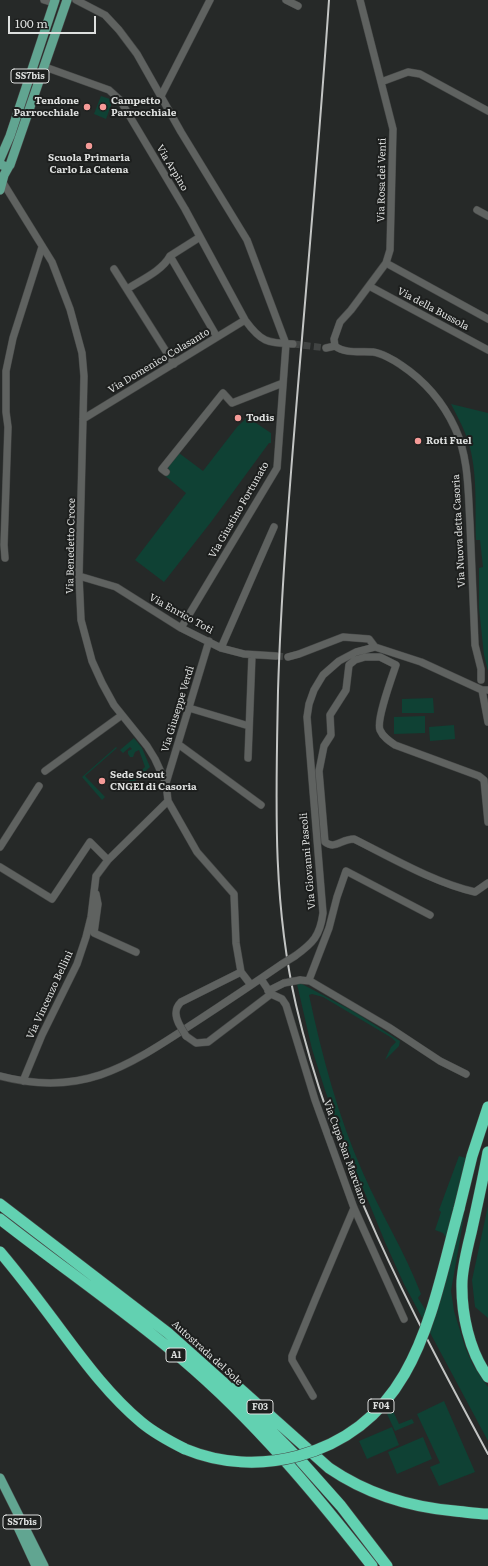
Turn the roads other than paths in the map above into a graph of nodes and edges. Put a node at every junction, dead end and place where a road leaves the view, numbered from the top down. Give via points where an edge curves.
1 (44, 0) edge
2 (67, 0) edge
3 (76, 0) edge
4 (210, 0) edge
5 (286, 0) edge
6 (360, 0) edge
7 (55, 2) edge
8 (298, 6) dead end
9 (45, 67) junction
10 (381, 82) junction
11 (161, 96) junction
12 (488, 111) edge
13 (10, 136) junction
14 (18, 145) junction
15 (3, 167) edge
16 (477, 210) dead end
17 (488, 216) edge
18 (200, 237) junction
19 (42, 247) junction
20 (170, 256) junction
21 (386, 263) junction
22 (114, 269) dead end
23 (369, 286) junction
24 (127, 289) junction
25 (488, 319) edge
26 (245, 320) junction
27 (218, 337) junction
28 (289, 344) junction
29 (335, 346) junction
30 (326, 348) tunnel mouth
31 (488, 350) edge
32 (174, 364) junction
33 (283, 383) junction
34 (83, 419) junction
35 (166, 472) dead end
36 (274, 527) dead end
37 (5, 558) dead end
38 (79, 576) junction
39 (181, 628) junction
40 (209, 641) junction
41 (375, 647) junction
42 (221, 648) junction
43 (252, 655) junction
44 (276, 656) tunnel mouth
45 (288, 657) tunnel mouth
46 (484, 685) edge
47 (189, 708) junction
48 (122, 715) junction
49 (488, 722) edge
50 (249, 726) junction
51 (178, 744) junction
52 (248, 758) dead end
53 (45, 771) dead end
54 (166, 783) junction
55 (39, 786) dead end
56 (168, 801) junction
57 (487, 804) edge
58 (262, 806) dead end
59 (488, 822) edge
60 (0, 847) edge
61 (108, 860) junction
62 (0, 867) edge
63 (488, 883) edge
64 (95, 888) junction
65 (430, 915) dead end
66 (136, 952) dead end
67 (241, 972) junction
68 (261, 979) junction
69 (309, 980) junction
70 (251, 985) junction
71 (270, 992) junction
72 (466, 1074) dead end
73 (0, 1076) edge
74 (23, 1082) junction
75 (488, 1107) edge
76 (488, 1152) edge
77 (0, 1204) edge
78 (354, 1208) junction
79 (0, 1219) edge
80 (0, 1252) edge
81 (404, 1319) dead end
82 (178, 1341) junction
83 (488, 1377) edge
84 (313, 1396) dead end
85 (0, 1478) edge
86 (0, 1492) edge
87 (488, 1514) edge
88 (36, 1566) edge
89 (44, 1566) edge
90 (372, 1566) edge
91 (387, 1566) edge

1 - 7 street
2 - 9 main road
3 - 11 street via 105,15 119,30 137,54
4 - 11 street
5 - 8 street
6 - 10 street, Via Rosa dei Venti
7 - 13 main road, SS7bis
9 - 14 main road
9 - 18 street, Via Arpino via 109,90 120,100
10 - 12 street via 408,72 420,74
10 - 21 street, Via Rosa dei Venti via 393,129 394,155 390,250
11 - 28 street via 246,240
13 - 14 main road via 12,144
13 - 15 main road, SS7bis
14 - 15 main road
15 - 19 street, Via Benedetto Croce
16 - 17 street
18 - 20 street
18 - 26 street, Via Arpino
19 - 34 street, Via Benedetto Croce via 52,262 70,309 82,353
19 - 37 street via 13,338 6,371 8,427
20 - 24 street via 150,275
20 - 27 street
21 - 23 street, Via Rosa dei Venti
21 - 25 street
22 - 24 street
23 - 29 street, Via Rosa dei Venti via 340,322 334,339
23 - 31 street, Via della Bussola
24 - 32 street
26 - 27 street, Via Domenico Colasanto
26 - 28 street, Via Arpino via 264,340 276,344
27 - 32 street, Via Domenico Colasanto
28 - 33 street, Via Giustino Fortunato
29 - 30 street
29 - 46 street, Via Nuova detta Casoria via 340,349 375,352 400,364 441,402 455,428 461,444 468,490 475,645
32 - 34 street, Via Domenico Colasanto
33 - 35 street via 232,403 223,393 162,469
33 - 39 street, Via Giustino Fortunato via 277,468
34 - 38 street, Via Benedetto Croce
36 - 42 street
38 - 39 street, Via Enrico Toti via 116,588
38 - 48 street, Via Benedetto Croce via 81,620 92,660 102,683
39 - 40 street, Via Enrico Toti
40 - 42 street, Via Enrico Toti
40 - 47 street, Via Giuseppe Verdi
41 - 45 street via 369,639 343,637
41 - 46 street via 421,662 462,680
41 - 68 street, Via Giovanni Pascoli, bridge via 356,652 339,661 323,675 309,704 313,797 323,913 314,940
42 - 43 street, Via Enrico Toti
43 - 44 street, Via Enrico Toti
43 - 50 street
46 - 49 street, Via Nuova detta Casoria
47 - 50 street
47 - 51 street, Via Giuseppe Verdi
48 - 53 street
48 - 54 street, Via Benedetto Croce via 147,746
50 - 52 street
51 - 54 street, Via Giuseppe Verdi
51 - 58 street
54 - 56 street, Via Benedetto Croce
55 - 60 street
56 - 61 street, Via Vincenzo Bellini
56 - 67 street, Via Benedetto Croce via 197,852 234,894 236,943
57 - 59 street
57 - 63 street via 484,780 479,776 395,745 385,738 379,729 379,718 396,665 380,657 365,656 349,665 346,690 330,716 331,735 324,746 319,771 325,842 333,846 346,839 354,839 443,882 466,890 475,892
61 - 62 street via 90,842 52,899
61 - 64 street, Via Vincenzo Bellini via 96,876
64 - 66 street via 98,904 94,933
64 - 74 street, Via Vincenzo Bellini via 86,937 77,964 42,1035
65 - 69 street via 346,872 329,928
67 - 70 street, Via Benedetto Croce
67 - 71 street, bridge via 181,1002 176,1010 176,1018 186,1036 196,1043 208,1042
68 - 70 street, Via Giovanni Pascoli
68 - 71 street
69 - 71 street, bridge via 284,983
69 - 72 street via 440,1061
70 - 74 street, Via Giovanni Pascoli via 146,1054 120,1068 68,1082
71 - 78 street, Via Cupa San Marciano via 286,1005 315,1100
73 - 74 street, Via Giovanni Pascoli
75 - 80 highway, F04, bridge via 472,1156 433,1305 408,1371 388,1399 358,1428 315,1451 267,1462 218,1459 195,1454 153,1432 116,1398 81,1357
76 - 83 highway via 464,1264 462,1295 470,1339
77 - 82 highway, Autostrada del Sole / A1
78 - 81 street, Via Cupa San Marciano
78 - 84 street via 292,1356
79 - 90 highway, A1 via 182,1359 227,1400 290,1466
82 - 87 highway, F03 via 210,1360 340,1476 378,1495 407,1504
82 - 91 highway, Autostrada del Sole / A1 via 292,1451 341,1506
85 - 89 main road, SS7bis
86 - 88 main road, SS7bis

